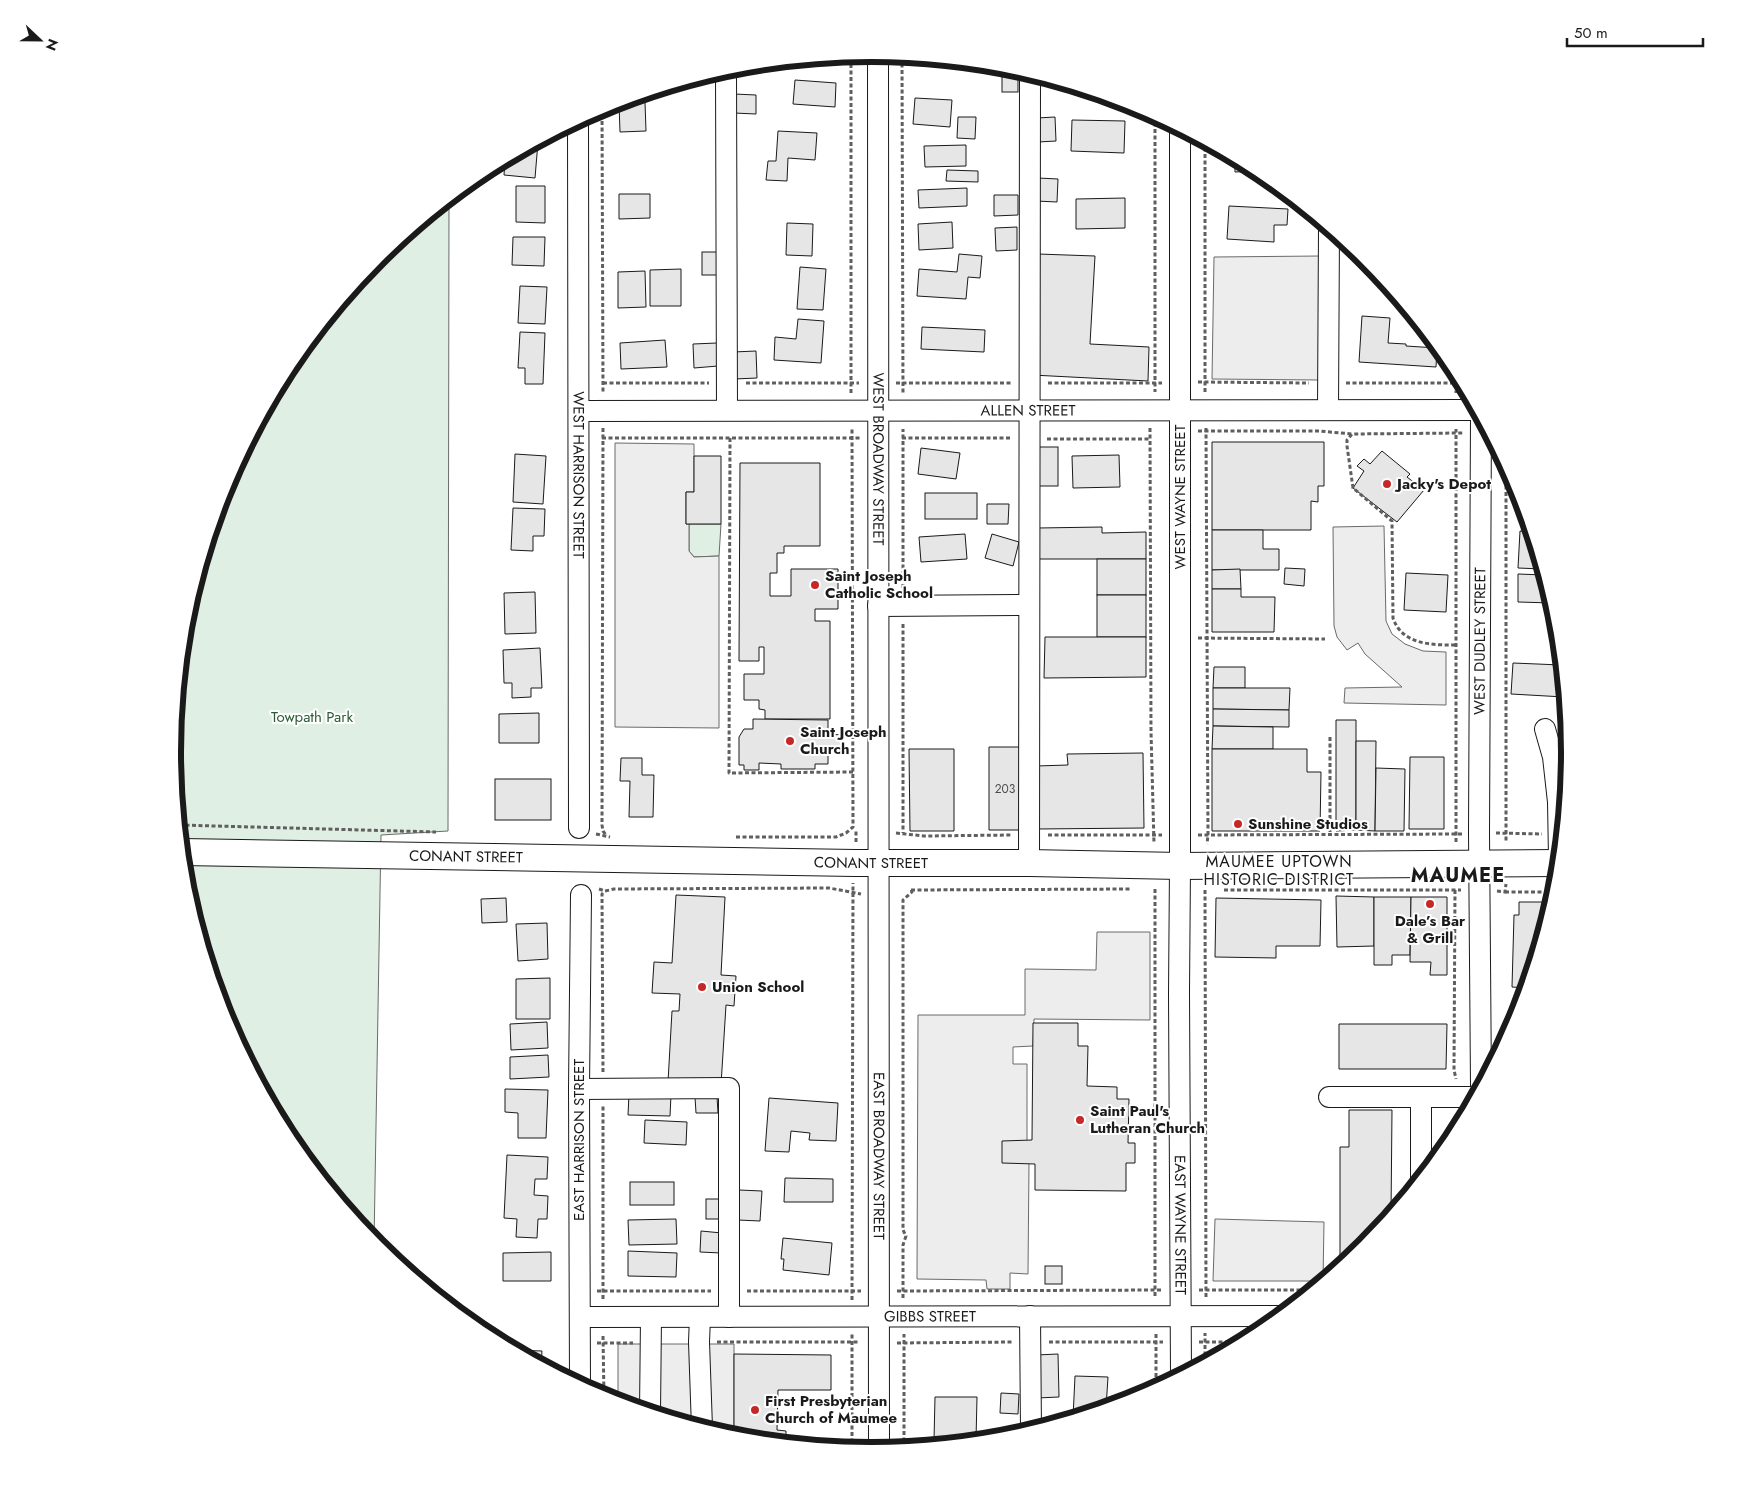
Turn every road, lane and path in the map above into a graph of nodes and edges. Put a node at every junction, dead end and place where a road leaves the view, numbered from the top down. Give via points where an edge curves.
1 (878, 62) edge
2 (851, 63) edge
3 (902, 63) edge
4 (726, 78) edge
5 (1030, 81) edge
6 (602, 117) edge
7 (1154, 124) edge
8 (578, 128) edge
9 (1180, 136) edge
10 (1205, 149) edge
11 (1328, 236) edge
12 (603, 383) junction
13 (727, 383) junction
14 (851, 383) junction
15 (879, 383) junction
16 (903, 383) junction
17 (1153, 409) junction
18 (1180, 409) junction
19 (1205, 409) junction
20 (727, 410) junction
21 (879, 410) junction
22 (903, 410) junction
23 (1328, 410) junction
24 (1470, 410) edge
25 (579, 411) junction
26 (602, 411) junction
27 (1029, 411) junction
28 (1481, 430) edge
29 (1180, 431) junction
30 (1206, 431) junction
31 (1352, 434) junction
32 (730, 438) dead end
33 (852, 438) dead end
34 (1506, 483) edge
35 (903, 605) junction
36 (1029, 605) junction
37 (878, 606) junction
38 (1179, 638) junction
39 (1207, 638) junction
40 (1325, 639) dead end
41 (1455, 645) junction
42 (1545, 729) dead end
43 (1330, 737) dead end
44 (853, 772) junction
45 (1558, 819) edge
46 (185, 825) edge
47 (579, 828) dead end
48 (850, 830) junction
49 (877, 831) junction
50 (437, 832) dead end
51 (898, 833) junction
52 (903, 833) junction
53 (1479, 833) junction
54 (1506, 833) junction
55 (1330, 834) junction
56 (1455, 834) junction
57 (1029, 835) junction
58 (1556, 836) edge
59 (615, 837) dead end
60 (730, 837) dead end
61 (188, 852) edge
62 (1029, 862) junction
63 (1552, 862) edge
64 (877, 863) junction
65 (904, 863) junction
66 (1479, 863) junction
67 (1506, 863) junction
68 (1180, 866) junction
69 (1154, 889) dead end
70 (1205, 890) dead end
71 (1455, 890) dead end
72 (1460, 890) dead end
73 (606, 891) junction
74 (1479, 891) junction
75 (587, 892) joint
76 (852, 892) junction
77 (1505, 892) junction
78 (1547, 892) edge
79 (877, 897) junction
80 (903, 900) junction
81 (1481, 1075) edge
82 (579, 1089) junction
83 (603, 1089) junction
84 (1330, 1097) dead end
85 (1421, 1097) junction
86 (1466, 1097) edge
87 (1421, 1169) edge
88 (603, 1290) junction
89 (1154, 1290) junction
90 (1206, 1290) junction
91 (1303, 1290) edge
92 (580, 1291) junction
93 (729, 1291) junction
94 (852, 1291) junction
95 (879, 1291) junction
96 (903, 1291) junction
97 (700, 1316) junction
98 (729, 1316) junction
99 (852, 1316) junction
100 (879, 1316) junction
101 (903, 1316) junction
102 (1030, 1316) junction
103 (1156, 1316) junction
104 (1180, 1316) junction
105 (1205, 1316) junction
106 (1268, 1316) edge
107 (580, 1317) junction
108 (603, 1317) junction
109 (651, 1317) junction
110 (1205, 1342) junction
111 (1229, 1342) edge
112 (1205, 1356) edge
113 (1181, 1368) edge
114 (580, 1377) edge
115 (1156, 1380) edge
116 (604, 1389) edge
117 (650, 1406) edge
118 (702, 1421) edge
119 (1031, 1423) edge
120 (904, 1441) edge
121 (852, 1442) edge
122 (879, 1442) edge

1 - 15 street, WEST BROADWAY STREET
2 - 14 path
3 - 16 path
4 - 13 street
5 - 27 street
6 - 12 path
7 - 17 path
8 - 25 street, WEST HARRISON STREET
9 - 18 street, WEST WAYNE STREET
10 - 19 path
11 - 23 street
12 - 13 path
12 - 26 path
13 - 14 path
13 - 20 street
14 - 15 path
15 - 16 path
15 - 21 street, WEST BROADWAY STREET
16 - 22 path
17 - 18 street, ALLEN STREET
17 - 27 street, ALLEN STREET
17 - 57 path via 1150,425 1152,835
18 - 19 street, ALLEN STREET
18 - 29 street, WEST WAYNE STREET
19 - 23 street, ALLEN STREET
19 - 30 path
20 - 21 street, ALLEN STREET
20 - 26 street, ALLEN STREET
21 - 22 street, ALLEN STREET
21 - 37 street, WEST BROADWAY STREET
22 - 27 street, ALLEN STREET
22 - 35 path
23 - 24 street, ALLEN STREET
25 - 26 street, ALLEN STREET
25 - 47 street, WEST HARRISON STREET
26 - 59 path via 602,826 606,835
27 - 36 street
28 - 53 street, WEST DUDLEY STREET
29 - 30 path
29 - 38 street, WEST WAYNE STREET
30 - 31 path
30 - 39 path
31 - 41 path via 1347,446 1353,488 1392,521 1395,624 1418,642
31 - 41 path via 1456,433
32 - 44 path via 730,773
33 - 44 path
34 - 54 path
35 - 36 street
35 - 37 street
35 - 52 path
36 - 57 street
37 - 49 street, WEST BROADWAY STREET
38 - 39 path
38 - 68 street, WEST WAYNE STREET
39 - 40 path
39 - 55 path via 1208,835
41 - 56 path
42 - 45 street via 1553,757
43 - 55 path
44 - 48 path via 853,827
46 - 50 path
48 - 49 path
48 - 60 path via 836,837
49 - 51 path
49 - 64 street, WEST BROADWAY STREET
51 - 52 path
51 - 65 path
52 - 57 path via 924,836
53 - 54 path
53 - 56 path
53 - 66 street, WEST DUDLEY STREET
54 - 58 path
54 - 67 path
55 - 56 path
57 - 62 street
61 - 64 main road, CONANT STREET
62 - 65 main road, CONANT STREET
62 - 68 main road, CONANT STREET
63 - 67 main road, CONANT STREET
64 - 65 main road, CONANT STREET
64 - 79 street, EAST BROADWAY STREET
65 - 80 path via 912,892
66 - 67 main road, CONANT STREET
66 - 68 main road, CONANT STREET
66 - 74 street, WEST DUDLEY STREET
67 - 77 path
68 - 104 street, EAST WAYNE STREET
69 - 89 path
70 - 90 path
71 - 86 path via 1454,1070
72 - 74 path
73 - 75 path
73 - 76 path via 614,888 829,888
73 - 83 path via 602,894
74 - 77 path
74 - 81 street, WEST DUDLEY STREET
75 - 82 street, EAST HARRISON STREET
76 - 79 path
76 - 94 path
77 - 78 path
79 - 80 path
79 - 95 street, EAST BROADWAY STREET
80 - 96 path via 903,1230 906,1236 903,1245
82 - 83 street
82 - 92 street, EAST HARRISON STREET
83 - 88 path
83 - 93 street via 729,1088
84 - 85 street
85 - 86 street
85 - 87 street
88 - 92 path
88 - 93 path
88 - 108 path
89 - 96 path
89 - 103 path
90 - 91 path
90 - 105 path
92 - 107 street, EAST HARRISON STREET
93 - 94 path
93 - 98 street
94 - 95 path
94 - 99 path
95 - 96 path
95 - 100 street, EAST BROADWAY STREET
96 - 101 path
97 - 98 street, GIBBS STREET
97 - 109 street, GIBBS STREET
97 - 118 street
98 - 99 street, GIBBS STREET
99 - 100 street, GIBBS STREET
99 - 121 path
100 - 101 street, GIBBS STREET
100 - 122 street, EAST BROADWAY STREET
101 - 102 street, GIBBS STREET
101 - 120 path
102 - 103 street, GIBBS STREET
102 - 119 street
103 - 104 street, GIBBS STREET
103 - 115 path
104 - 105 street, GIBBS STREET
104 - 113 street, EAST WAYNE STREET
105 - 106 street, GIBBS STREET
105 - 110 path
107 - 108 street, GIBBS STREET
107 - 114 street, EAST HARRISON STREET
108 - 109 street, GIBBS STREET
108 - 116 path
109 - 117 street
110 - 111 path
110 - 112 path

